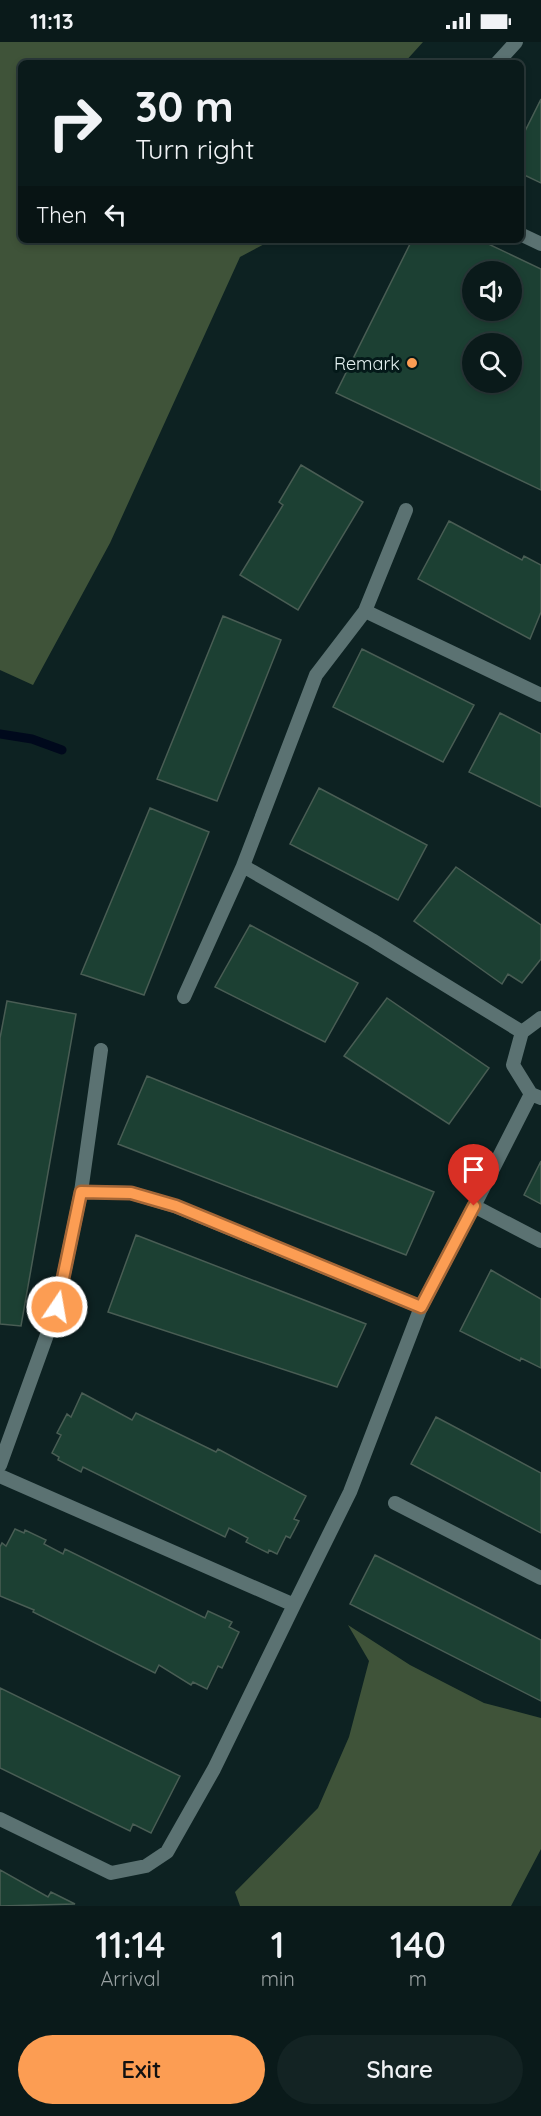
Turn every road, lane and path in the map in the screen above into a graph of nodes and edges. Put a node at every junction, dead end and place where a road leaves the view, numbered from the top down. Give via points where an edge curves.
1 (516, 42) edge
2 (500, 60) edge
3 (524, 236) edge
4 (541, 244) edge
5 (406, 510) dead end
6 (365, 611) junction
7 (541, 695) edge
8 (243, 866) junction
9 (184, 996) dead end
10 (541, 1018) edge
11 (522, 1032) junction
12 (101, 1050) dead end
13 (536, 1096) edge
14 (81, 1192) junction
15 (474, 1206) junction
16 (541, 1241) edge
17 (421, 1307) junction
18 (0, 1465) edge
19 (0, 1476) edge
20 (395, 1503) dead end
21 (541, 1578) edge
22 (294, 1605) junction
23 (0, 1818) edge

1 - 2 lane
3 - 4 lane
5 - 6 lane
6 - 7 lane
6 - 8 lane via 316,675
8 - 9 lane
8 - 11 lane
10 - 11 lane
11 - 13 lane via 513,1065
12 - 14 lane
13 - 15 lane
14 - 17 lane via 131,1193 176,1206
14 - 18 lane via 57,1307
15 - 16 lane
15 - 17 lane
17 - 22 lane via 350,1492
19 - 22 lane
20 - 21 lane
22 - 23 lane via 214,1769 167,1852 146,1866 111,1873

